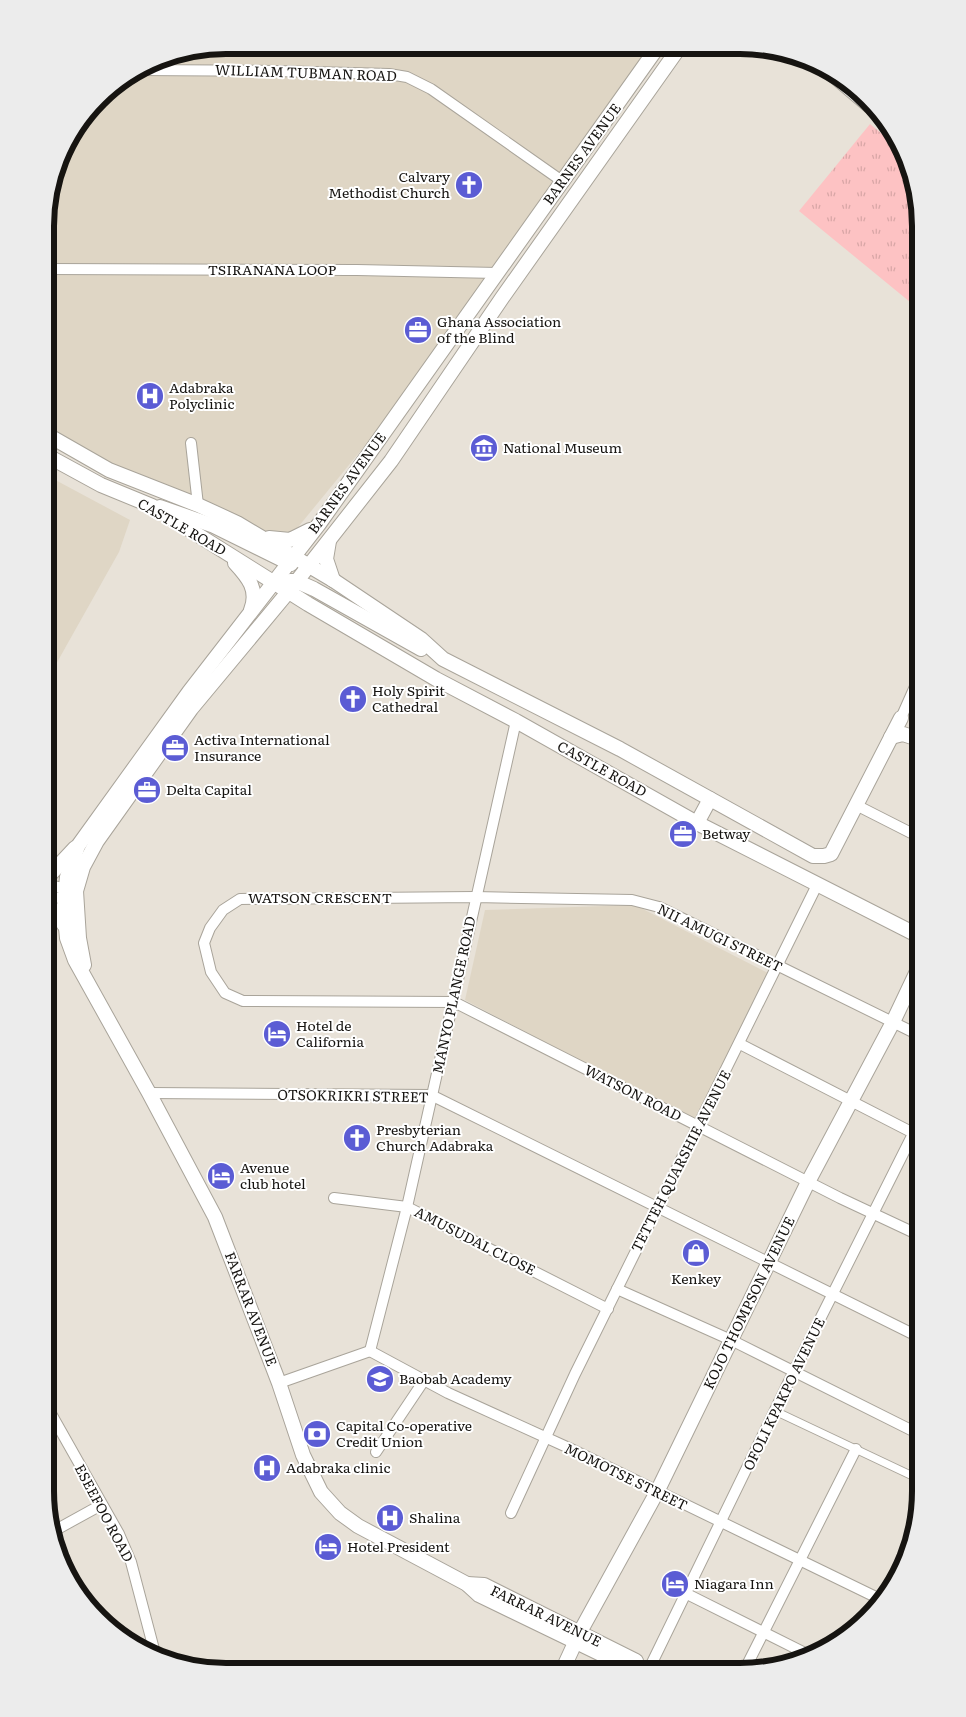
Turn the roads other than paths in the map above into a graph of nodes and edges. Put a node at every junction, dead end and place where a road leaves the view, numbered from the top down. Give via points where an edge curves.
1 (653, 54) edge
2 (675, 54) edge
3 (154, 70) edge
4 (562, 181) junction
5 (54, 269) edge
6 (497, 273) junction
7 (54, 439) edge
8 (191, 443) dead end
9 (54, 459) edge
10 (198, 505) junction
11 (152, 506) junction
12 (318, 524) junction
13 (256, 534) junction
14 (329, 540) junction
15 (224, 552) junction
16 (291, 561) junction
17 (309, 566) junction
18 (333, 580) junction
19 (274, 582) junction
20 (292, 585) junction
21 (308, 604) junction
22 (250, 614) junction
23 (267, 617) junction
24 (443, 659) junction
25 (912, 693) edge
26 (901, 718) junction
27 (516, 721) junction
28 (912, 732) edge
29 (891, 737) junction
30 (912, 737) edge
31 (710, 799) junction
32 (856, 805) junction
33 (697, 823) junction
34 (912, 833) edge
35 (78, 846) junction
36 (54, 871) edge
37 (818, 885) junction
38 (54, 888) edge
39 (70, 893) junction
40 (54, 896) edge
41 (475, 897) junction
42 (54, 910) edge
43 (65, 927) junction
44 (912, 932) edge
45 (778, 966) junction
46 (87, 978) junction
47 (912, 982) edge
48 (454, 1002) junction
49 (893, 1022) junction
50 (912, 1032) edge
51 (740, 1044) junction
52 (149, 1092) junction
53 (432, 1095) junction
54 (852, 1101) junction
55 (698, 1126) junction
56 (912, 1132) edge
57 (912, 1144) edge
58 (808, 1182) junction
59 (334, 1198) dead end
60 (407, 1207) junction
61 (657, 1208) junction
62 (873, 1213) junction
63 (912, 1232) edge
64 (770, 1262) junction
65 (617, 1290) junction
66 (832, 1294) junction
67 (608, 1309) junction
68 (912, 1334) edge
69 (731, 1340) junction
70 (370, 1351) junction
71 (794, 1371) junction
72 (425, 1379) junction
73 (279, 1383) junction
74 (775, 1411) junction
75 (54, 1419) edge
76 (912, 1430) edge
77 (546, 1438) junction
78 (856, 1449) junction
79 (376, 1452) dead end
80 (912, 1476) edge
81 (657, 1492) junction
82 (101, 1505) junction
83 (511, 1513) dead end
84 (722, 1522) junction
85 (58, 1529) edge
86 (799, 1561) junction
87 (684, 1593) junction
88 (876, 1598) edge
89 (763, 1633) junction
90 (578, 1638) junction
91 (153, 1647) edge
92 (802, 1651) edge
93 (566, 1663) edge
94 (622, 1663) edge
95 (653, 1663) edge
96 (748, 1663) edge

1 - 4 main road, BARNES AVENUE
2 - 14 main road, BARNES AVENUE via 502,298 406,441
3 - 4 street, WILLIAM TUBMAN ROAD via 389,74 406,77 431,89
4 - 6 main road, BARNES AVENUE
5 - 6 street, TSIRANANA LOOP
6 - 12 main road, BARNES AVENUE
7 - 10 main road, CASTLE ROAD via 109,470
8 - 10 street
9 - 11 main road, CASTLE ROAD via 101,485
10 - 13 main road, CASTLE ROAD
11 - 15 main road, CASTLE ROAD
11 - 16 main road via 214,526
12 - 13 main road via 290,540
12 - 16 main road, BARNES AVENUE
13 - 16 main road, CASTLE ROAD
14 - 17 main road, BARNES AVENUE
14 - 18 main road via 326,559
15 - 19 main road, CASTLE ROAD
15 - 22 main road via 252,585 254,599
16 - 17 main road, CASTLE ROAD
16 - 19 main road, BARNES AVENUE
16 - 20 main road
17 - 18 main road, CASTLE ROAD
17 - 20 main road, BARNES AVENUE
18 - 24 main road, CASTLE ROAD via 421,639
19 - 20 main road, CASTLE ROAD
19 - 22 main road, BARNES AVENUE
20 - 21 main road, CASTLE ROAD
20 - 23 main road, BARNES AVENUE
20 - 24 main road via 333,599
21 - 23 main road via 288,604
21 - 27 main road, CASTLE ROAD via 436,679
22 - 35 main road, BARNES AVENUE via 183,700
23 - 39 main road, BARNES AVENUE via 191,710 115,814 88,855
24 - 31 main road, CASTLE ROAD
25 - 26 street
26 - 28 main road
26 - 29 main road
27 - 33 main road, CASTLE ROAD
27 - 41 street, MANYO PLANGE ROAD
29 - 30 main road via 903,734
29 - 32 main road
31 - 32 main road, CASTLE ROAD via 813,856 831,854
31 - 33 main road
32 - 34 street
33 - 37 main road, CASTLE ROAD
35 - 36 main road
35 - 39 main road, BARNES AVENUE
37 - 44 main road, CASTLE ROAD
37 - 45 street, TETTEH QUARSHIE AVENUE
38 - 39 street
39 - 40 street
39 - 43 main road, BARNES AVENUE
39 - 46 main road, FARRAR AVENUE
41 - 45 street, NII AMUGI STREET via 632,900 659,907
41 - 48 street, MANYO PLANGE ROAD
41 - 48 street, WATSON CRESCENT via 240,899 224,910 204,942 211,972 225,993 243,1001
42 - 43 main road
43 - 46 main road, FARRAR AVENUE via 71,950
45 - 49 street, NII AMUGI STREET
45 - 51 street, TETTEH QUARSHIE AVENUE
46 - 52 main road, FARRAR AVENUE
47 - 49 main road, KOJO THOMPSON AVENUE
48 - 53 street, MANYO PLANGE ROAD
48 - 55 street, WATSON ROAD
49 - 50 street, NII AMUGI STREET
49 - 54 main road, KOJO THOMPSON AVENUE
51 - 54 street
51 - 55 street, TETTEH QUARSHIE AVENUE
52 - 53 street, OTSOKRIKRI STREET
52 - 73 main road, FARRAR AVENUE via 214,1217
53 - 60 street, MANYO PLANGE ROAD
53 - 61 street, OTSOKRIKRI STREET
54 - 56 street
54 - 58 main road, KOJO THOMPSON AVENUE
55 - 58 street, WATSON ROAD
55 - 61 street, TETTEH QUARSHIE AVENUE
57 - 62 street, OFOLI KPAKPO AVENUE
58 - 62 street, WATSON ROAD
58 - 64 main road, KOJO THOMPSON AVENUE
59 - 60 street, AMUSUDAL CLOSE
60 - 67 street, AMUSUDAL CLOSE
60 - 70 street, MANYO PLANGE ROAD
61 - 64 street, OTSOKRIKRI STREET
61 - 65 street, TETTEH QUARSHIE AVENUE
62 - 63 street, WATSON ROAD
62 - 66 street, OFOLI KPAKPO AVENUE
64 - 66 street, OTSOKRIKRI STREET
64 - 69 main road, KOJO THOMPSON AVENUE
65 - 67 street, TETTEH QUARSHIE AVENUE
65 - 69 street
66 - 68 street, OTSOKRIKRI STREET
66 - 71 street, OFOLI KPAKPO AVENUE
67 - 77 street, TETTEH QUARSHIE AVENUE
69 - 71 street
69 - 81 main road, KOJO THOMPSON AVENUE
70 - 72 street, MOMOTSE STREET
70 - 73 street
71 - 74 street, OFOLI KPAKPO AVENUE
71 - 76 street
72 - 77 street, MOMOTSE STREET via 448,1393
72 - 79 street
73 - 90 main road, FARRAR AVENUE via 310,1472 321,1492 340,1513 393,1546 467,1584 484,1585
74 - 78 street
74 - 84 street, OFOLI KPAKPO AVENUE
75 - 82 street, ESEEFOO ROAD
77 - 81 street, MOMOTSE STREET
77 - 83 street, TETTEH QUARSHIE AVENUE
78 - 80 street
78 - 86 street
81 - 84 street, MOMOTSE STREET
81 - 90 main road, KOJO THOMPSON AVENUE
82 - 85 street
82 - 91 street, ESEEFOO ROAD via 131,1562
84 - 86 street, MOMOTSE STREET
84 - 87 street, OFOLI KPAKPO AVENUE
86 - 88 street, MOMOTSE STREET
86 - 89 street
87 - 89 street
87 - 95 street, OFOLI KPAKPO AVENUE
89 - 92 street
89 - 96 street
90 - 93 main road, KOJO THOMPSON AVENUE
90 - 94 main road, FARRAR AVENUE

